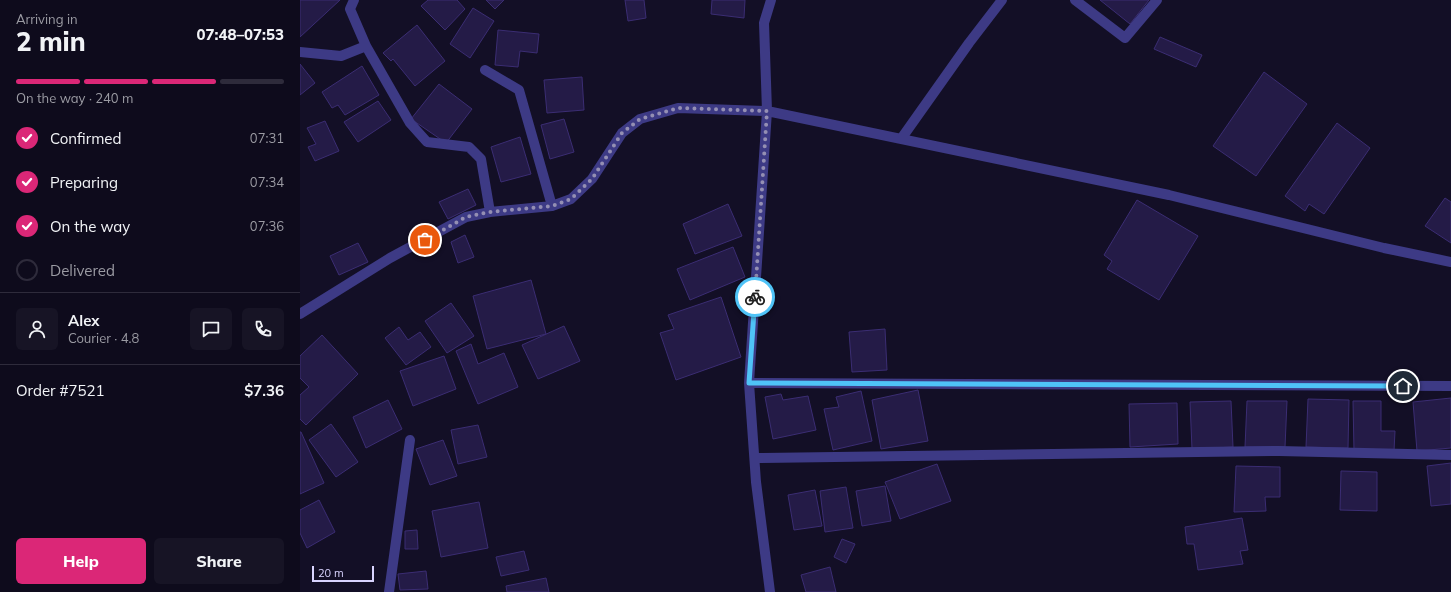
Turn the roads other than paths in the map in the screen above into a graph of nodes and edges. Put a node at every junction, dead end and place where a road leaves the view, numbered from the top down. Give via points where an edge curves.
1 (354, 0) edge
2 (771, 0) edge
3 (1002, 0) edge
4 (1075, 0) edge
5 (1157, 0) edge
6 (366, 46) junction
7 (300, 52) edge
8 (484, 70) dead end
9 (767, 111) junction
10 (900, 139) junction
11 (552, 206) junction
12 (490, 212) junction
13 (1451, 262) edge
14 (300, 314) edge
15 (749, 383) junction
16 (1451, 386) edge
17 (410, 440) dead end
18 (1451, 455) edge
19 (755, 458) junction
20 (389, 592) edge
21 (770, 592) edge

1 - 6 street via 350,9
2 - 9 street via 764,23
3 - 10 street
4 - 5 street via 1125,38
6 - 7 street via 341,56
6 - 12 street via 410,123 427,142 469,147 481,159
8 - 11 street via 519,90
9 - 10 street
9 - 11 street via 678,108 640,119 622,133 592,179 571,199
9 - 15 street
10 - 13 street via 1169,195
11 - 12 street
12 - 14 street via 466,217 390,258
15 - 16 street
15 - 19 street
17 - 20 street
18 - 19 street via 1279,451
19 - 21 street

